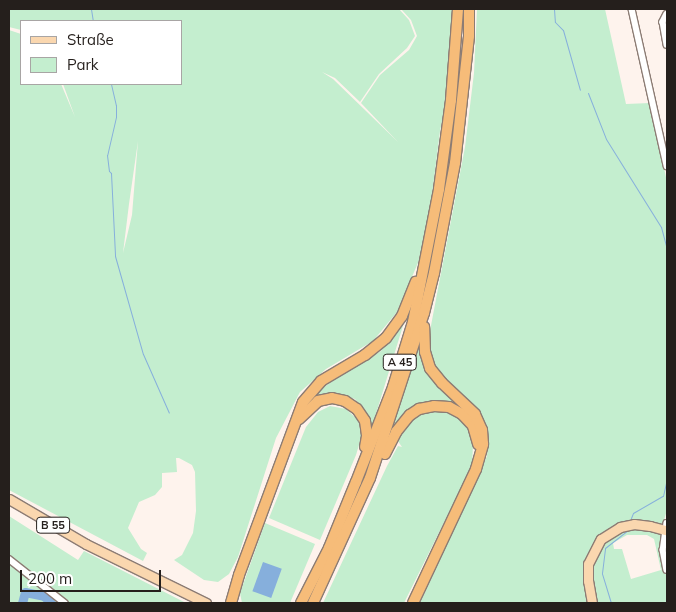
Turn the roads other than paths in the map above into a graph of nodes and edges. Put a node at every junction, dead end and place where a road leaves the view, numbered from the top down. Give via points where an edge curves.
1 (458, 9) edge
2 (469, 9) edge
3 (632, 9) edge
4 (666, 11) edge
5 (667, 45) edge
6 (667, 166) edge
7 (430, 239) junction
8 (424, 314) junction
9 (294, 426) junction
10 (476, 469) junction
11 (370, 478) junction
12 (356, 482) junction
13 (9, 498) edge
14 (666, 527) edge
15 (9, 559) edge
16 (667, 570) edge
17 (239, 574) junction
18 (186, 597) junction
19 (233, 601) edge
20 (65, 603) edge
21 (196, 603) edge
22 (206, 603) edge
23 (224, 603) edge
24 (301, 603) edge
25 (313, 603) edge
26 (413, 603) edge
27 (592, 603) edge

1 - 7 highway, A 45 via 451,100
2 - 8 highway, A 45 via 469,36 454,163
3 - 6 street
4 - 5 street via 663,22
7 - 9 highway via 410,298 392,331 365,356 316,386 303,402
7 - 12 highway, A 45 via 412,322 393,387
8 - 10 highway via 424,346 430,368 472,410 480,424 483,444
8 - 11 highway, A 45
9 - 12 highway via 310,406 322,400 341,399 357,409 365,421 367,436
9 - 17 highway
10 - 11 highway via 478,446 472,426 458,411 434,406 415,412 402,423
10 - 26 highway
11 - 25 highway, A 45
12 - 24 highway, A 45 via 329,548
13 - 18 main road, B 55 via 102,554
14 - 16 street via 663,550
14 - 27 main road via 634,524 620,527 601,539 588,564
15 - 20 street
17 - 19 highway
17 - 23 highway
18 - 21 main road, B 55
18 - 22 main road, B 55

